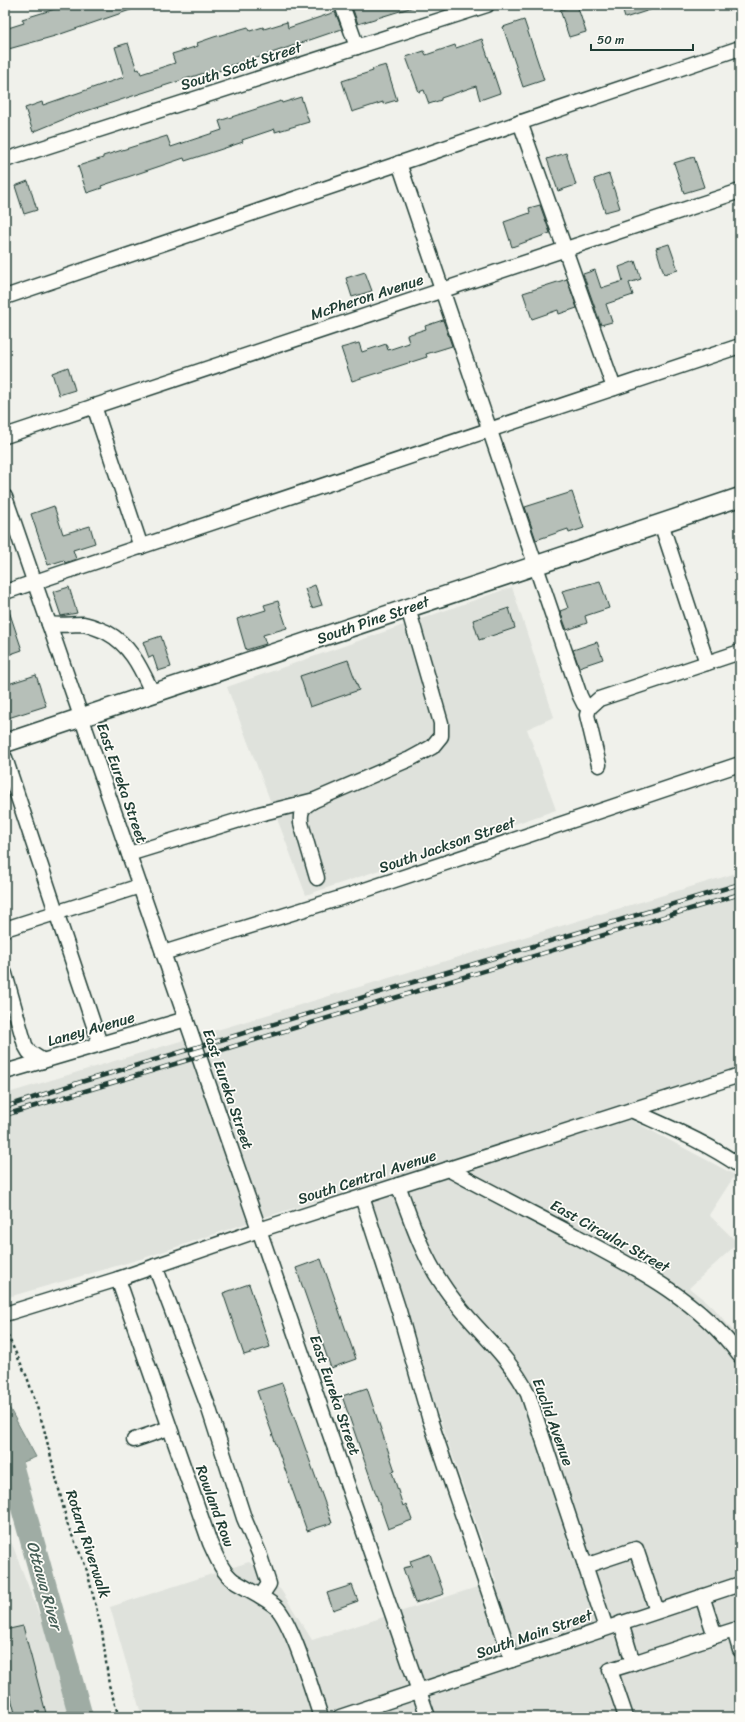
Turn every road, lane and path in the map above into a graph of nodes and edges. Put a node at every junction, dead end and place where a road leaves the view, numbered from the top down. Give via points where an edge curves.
1 (342, 5) edge
2 (483, 6) edge
3 (357, 47) junction
4 (740, 48) edge
5 (520, 122) junction
6 (5, 160) edge
7 (399, 163) junction
8 (740, 191) edge
9 (565, 249) junction
10 (442, 290) junction
11 (5, 296) edge
12 (740, 346) edge
13 (614, 388) junction
14 (94, 406) junction
15 (490, 429) junction
16 (5, 436) edge
17 (5, 497) edge
18 (740, 497) edge
19 (661, 523) junction
20 (141, 547) junction
21 (537, 565) junction
22 (35, 583) junction
23 (5, 592) edge
24 (408, 608) junction
25 (49, 624) junction
26 (740, 652) edge
27 (707, 663) junction
28 (153, 694) junction
29 (589, 708) junction
30 (82, 718) junction
31 (5, 743) edge
32 (5, 758) edge
33 (740, 764) edge
34 (598, 765) dead end
35 (315, 800) junction
36 (129, 854) junction
37 (317, 878) dead end
38 (140, 886) junction
39 (56, 913) junction
40 (5, 929) edge
41 (163, 952) junction
42 (5, 974) edge
43 (186, 1019) junction
44 (100, 1044) junction
45 (43, 1061) junction
46 (5, 1072) edge
47 (740, 1075) edge
48 (631, 1110) junction
49 (740, 1166) edge
50 (448, 1169) junction
51 (398, 1185) junction
52 (362, 1197) junction
53 (259, 1230) junction
54 (156, 1266) junction
55 (118, 1279) junction
56 (5, 1314) edge
57 (5, 1330) edge
58 (740, 1356) edge
59 (169, 1428) junction
60 (134, 1440) dead end
61 (585, 1566) junction
62 (740, 1584) edge
63 (261, 1596) junction
64 (702, 1596) junction
65 (657, 1611) junction
66 (621, 1623) junction
67 (606, 1628) junction
68 (715, 1636) junction
69 (740, 1650) edge
70 (512, 1660) junction
71 (633, 1663) junction
72 (420, 1692) junction
73 (119, 1717) edge
74 (321, 1717) edge
75 (340, 1717) edge
76 (428, 1717) edge
77 (626, 1717) edge

1 - 3 street
2 - 3 street, South Scott Street
3 - 6 street, South Scott Street
4 - 5 street
5 - 7 street
5 - 9 street
7 - 10 street
7 - 11 street
8 - 9 street, McPheron Avenue
9 - 10 street, McPheron Avenue
9 - 13 street
10 - 14 street, McPheron Avenue
10 - 15 street
12 - 13 street
13 - 15 street
14 - 16 street, McPheron Avenue
14 - 20 street
15 - 20 street
15 - 21 street
17 - 22 street, East Eureka Street
18 - 19 main road, South Pine Street
19 - 21 main road, South Pine Street
19 - 27 street
20 - 22 street
21 - 24 main road, South Pine Street
21 - 29 street via 580,696
22 - 23 street
22 - 25 street, East Eureka Street
24 - 28 main road, South Pine Street
24 - 35 street via 441,723 441,736 432,747 410,759
25 - 28 street via 84,624 115,637 134,656
25 - 30 street, East Eureka Street
26 - 27 street
27 - 29 street via 599,699
28 - 30 main road, South Pine Street
29 - 34 street via 587,715
30 - 31 main road, South Pine Street
30 - 36 street, East Eureka Street
32 - 39 street
33 - 41 street, South Jackson Street via 350,895
35 - 36 street via 259,814
35 - 37 street via 304,807 300,814
36 - 38 street, East Eureka Street
38 - 39 street
38 - 41 street, East Eureka Street
39 - 40 street
39 - 44 street
41 - 43 street, East Eureka Street
42 - 45 street via 25,1045 29,1052
43 - 44 street, Laney Avenue
43 - 53 street, East Eureka Street
44 - 45 street, Laney Avenue
45 - 46 street, Laney Avenue
47 - 48 street, South Central Avenue
48 - 49 street via 722,1153
48 - 50 street, South Central Avenue
50 - 51 street, South Central Avenue
50 - 58 street, East Circular Street via 639,1269 674,1291 705,1317
51 - 52 street, South Central Avenue
51 - 61 street, Euclid Avenue via 420,1244 443,1286 509,1362 528,1394
52 - 53 street, South Central Avenue
52 - 70 street via 399,1311 429,1417
53 - 54 street, South Central Avenue
53 - 72 street, East Eureka Street
54 - 55 street, South Central Avenue
54 - 63 street via 208,1406 244,1518 266,1573 269,1584
55 - 56 street, South Central Avenue
55 - 59 street, Rowland Row
57 - 73 path, Rotary Riverwalk via 27,1377 43,1426 68,1526 86,1567 102,1631 109,1685
59 - 60 street
59 - 63 street, Rowland Row via 220,1565 233,1580
61 - 65 street via 636,1549
61 - 67 street, Euclid Avenue
62 - 64 street, South Main Street
63 - 74 street, Rowland Row via 276,1608 288,1626
64 - 65 street, South Main Street
64 - 68 street
65 - 66 street, South Main Street
66 - 67 street, South Main Street
66 - 71 street
67 - 70 street, South Main Street
68 - 69 street via 734,1630
68 - 71 street
70 - 72 street, South Main Street
71 - 77 street via 610,1670
72 - 75 street, South Main Street
72 - 76 street, East Eureka Street

